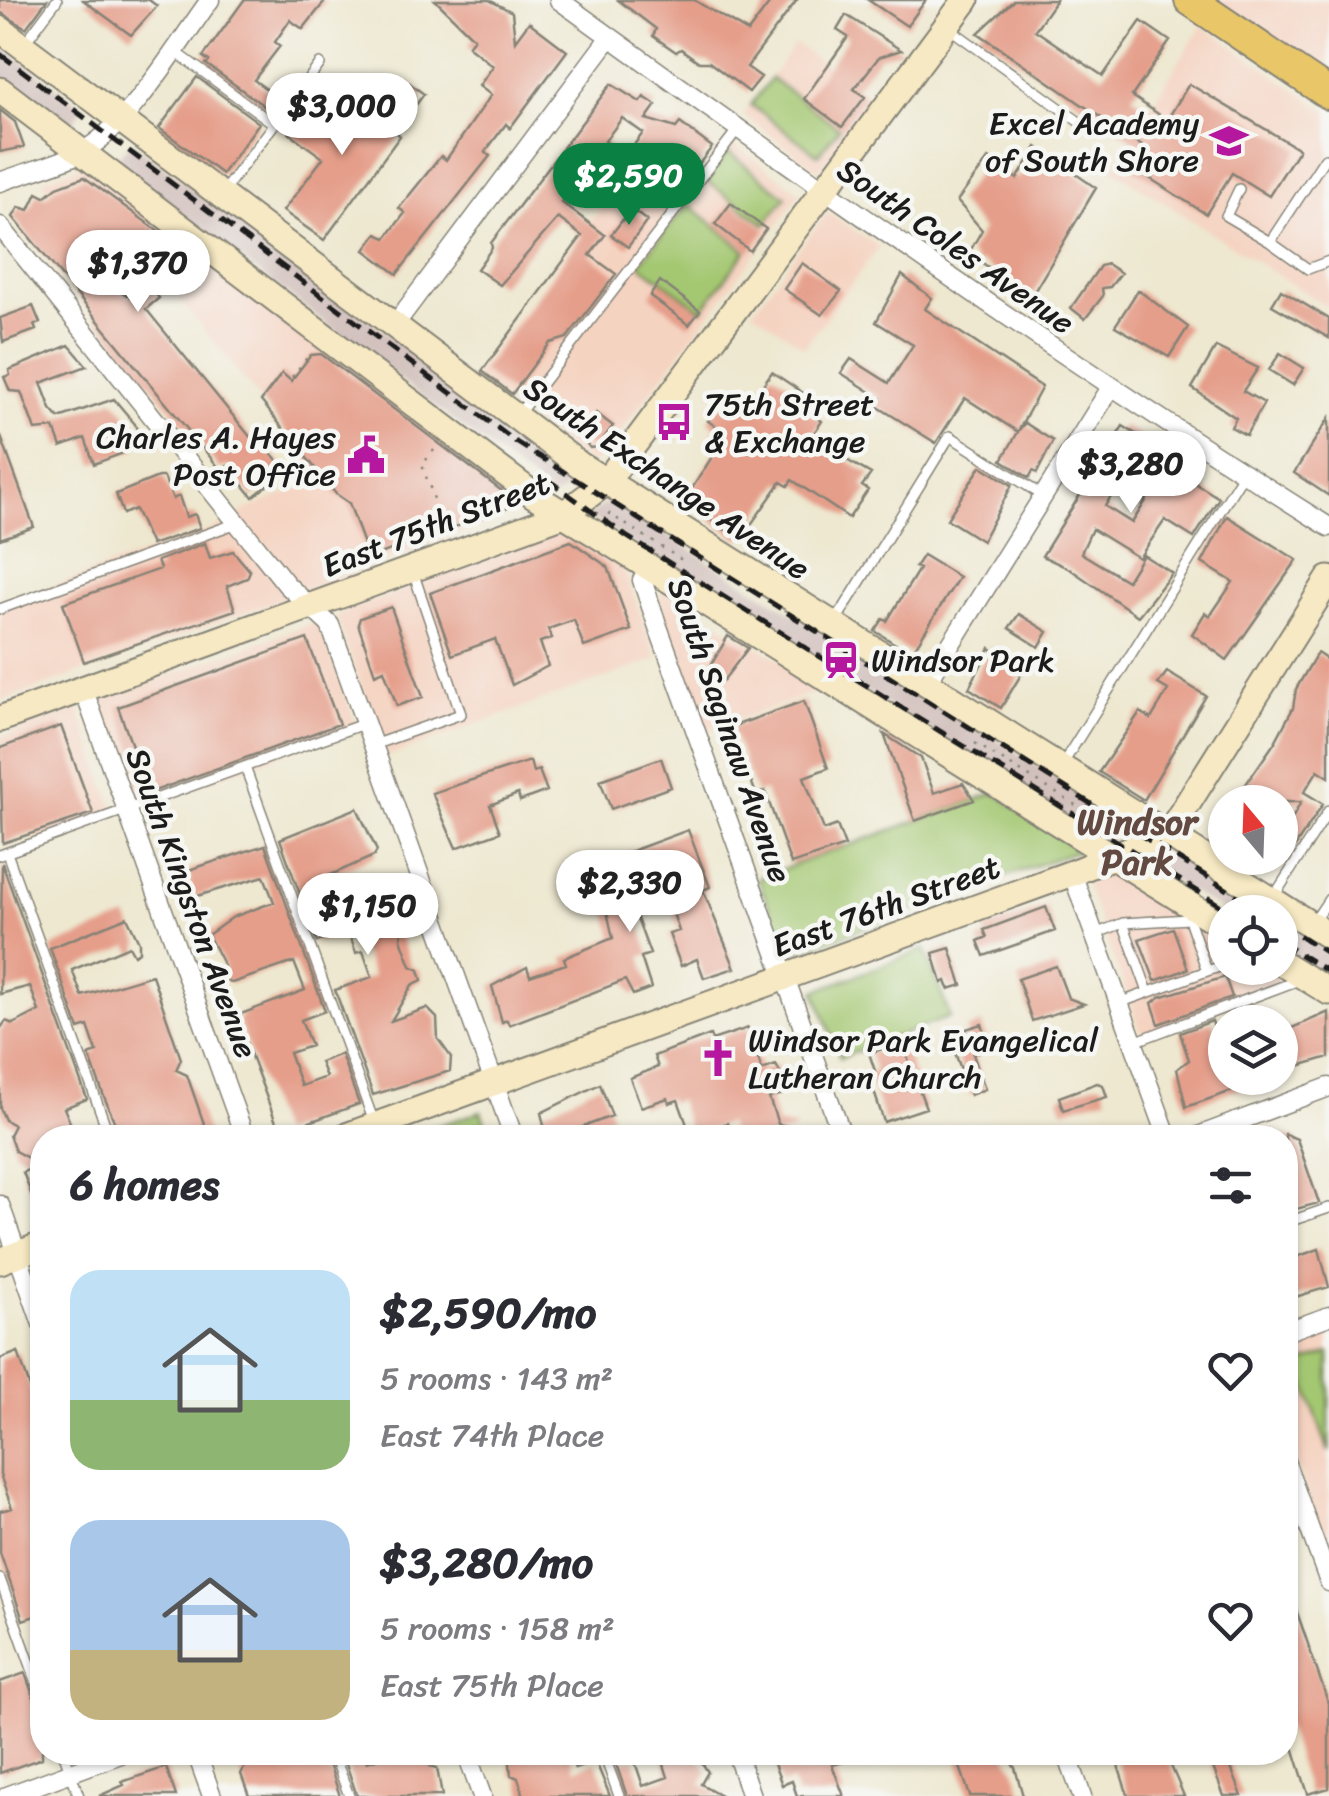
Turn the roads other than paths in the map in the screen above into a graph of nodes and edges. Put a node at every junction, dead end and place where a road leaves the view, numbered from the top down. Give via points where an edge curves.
1 (57, 0) edge
2 (210, 0) edge
3 (558, 0) edge
4 (966, 0) edge
5 (1190, 0) edge
6 (946, 26) junction
7 (0, 30) edge
8 (610, 37) junction
9 (22, 46) junction
10 (173, 50) junction
11 (320, 64) dead end
12 (0, 90) edge
13 (1329, 94) edge
14 (118, 120) junction
15 (274, 124) junction
16 (738, 129) junction
17 (1090, 129) dead end
18 (82, 152) junction
19 (1325, 158) dead end
20 (0, 182) edge
21 (1239, 189) dead end
22 (822, 190) junction
23 (219, 196) junction
24 (0, 226) edge
25 (186, 229) junction
26 (1270, 242) junction
27 (1329, 261) edge
28 (128, 290) dead end
29 (393, 327) junction
30 (1110, 388) junction
31 (515, 418) junction
32 (1244, 473) junction
33 (606, 482) junction
34 (1043, 496) junction
35 (564, 514) junction
36 (238, 522) junction
37 (1329, 526) edge
38 (649, 568) junction
39 (412, 569) junction
40 (1329, 579) edge
41 (310, 606) junction
42 (0, 609) edge
43 (833, 626) junction
44 (926, 684) junction
45 (83, 688) junction
46 (2, 712) edge
47 (366, 724) junction
48 (373, 745) junction
49 (245, 767) junction
50 (1060, 768) junction
51 (127, 810) junction
52 (1329, 810) edge
53 (1169, 833) junction
54 (3, 854) edge
55 (1111, 858) junction
56 (1072, 873) junction
57 (1263, 895) edge
58 (1274, 895) edge
59 (1329, 899) edge
60 (1192, 914) junction
61 (1298, 917) edge
62 (1208, 920) edge
63 (1123, 923) junction
64 (1320, 931) edge
65 (1095, 934) junction
66 (1208, 971) joint
67 (1298, 974) edge
68 (784, 976) junction
69 (1305, 978) junction
70 (1148, 992) junction
71 (1329, 992) edge
72 (1120, 1003) junction
73 (1134, 1042) junction
74 (494, 1082) junction
75 (1329, 1088) edge
76 (105, 1125) edge
77 (240, 1125) edge
78 (375, 1125) edge
79 (391, 1125) edge
80 (509, 1125) edge
81 (837, 1125) edge
82 (1163, 1125) edge
83 (1228, 1125) edge
84 (0, 1205) edge
85 (1329, 1208) edge
86 (1298, 1219) edge
87 (9, 1258) edge
88 (30, 1300) edge
89 (1329, 1316) edge
90 (1298, 1327) edge
91 (1298, 1496) edge
92 (1327, 1573) edge
93 (0, 1579) edge
94 (30, 1663) edge
95 (67, 1765) edge
96 (91, 1765) edge
97 (201, 1765) edge
98 (338, 1765) edge
99 (471, 1765) edge
100 (607, 1765) edge
101 (740, 1765) edge
102 (1071, 1765) edge
103 (70, 1773) junction
104 (7, 1796) edge
105 (78, 1796) edge
106 (212, 1796) edge
107 (349, 1796) edge
108 (482, 1796) edge
109 (618, 1796) edge
110 (751, 1796) edge
111 (1082, 1796) edge

1 - 9 lane
2 - 10 street
3 - 8 street, South Coles Avenue
4 - 6 street, East 75th Street
5 - 13 main road
6 - 17 lane
6 - 22 street, East 75th Street
7 - 9 street, South Exchange Avenue
8 - 16 street, South Coles Avenue
8 - 29 street
9 - 14 street, South Exchange Avenue
10 - 14 street
10 - 15 lane
11 - 15 lane
12 - 18 street
14 - 18 street
14 - 23 street, South Exchange Avenue
15 - 23 lane
16 - 22 street, South Coles Avenue
16 - 31 lane
18 - 20 street
18 - 25 street
19 - 26 lane
21 - 26 lane via 1226,216
22 - 30 street, South Coles Avenue
22 - 33 street, East 75th Street
23 - 29 street, South Exchange Avenue
24 - 36 street
25 - 28 lane
25 - 35 street
26 - 27 lane via 1308,269
29 - 31 street, South Exchange Avenue
30 - 32 street, South Coles Avenue
30 - 34 street
31 - 33 street, South Exchange Avenue
32 - 37 street, South Coles Avenue
32 - 50 lane
33 - 35 street, East 75th Street
33 - 43 street, South Exchange Avenue
34 - 43 lane via 950,436
34 - 44 street
35 - 38 street
35 - 39 street, East 75th Street
36 - 41 street
36 - 42 lane
38 - 55 street
38 - 68 street, South Saginaw Avenue via 642,580
39 - 41 street, East 75th Street
39 - 48 lane via 461,714
40 - 53 street
41 - 45 street, East 75th Street
41 - 47 street via 330,625
43 - 44 street, South Exchange Avenue
44 - 50 street, South Exchange Avenue
45 - 46 street, East 75th Street
45 - 51 street, South Kingston Avenue
47 - 48 street
47 - 49 lane
48 - 74 street
49 - 51 lane
49 - 78 lane
50 - 53 street, South Exchange Avenue
51 - 54 lane
51 - 77 street, South Kingston Avenue
52 - 58 lane
53 - 55 street, East 76th Street
53 - 57 street, South Exchange Avenue
54 - 76 lane
55 - 56 street, East 76th Street
55 - 60 street
56 - 65 street
56 - 68 street, East 76th Street
59 - 64 lane
60 - 62 street
60 - 63 lane
60 - 66 lane
61 - 64 street, South Exchange Avenue
63 - 65 lane
63 - 70 lane
65 - 72 street
66 - 70 lane
67 - 69 street
68 - 74 street, East 76th Street
68 - 81 street, South Saginaw Avenue
69 - 71 street
69 - 73 lane
70 - 72 lane
72 - 73 street
73 - 82 street
74 - 79 street, East 76th Street
74 - 80 street
75 - 83 street
84 - 87 street
85 - 86 lane
87 - 88 street
89 - 90 street
91 - 92 street
93 - 94 lane
95 - 103 lane
96 - 103 street
97 - 106 street
98 - 107 lane
99 - 108 street
100 - 109 lane
101 - 110 street
102 - 111 street
103 - 104 street
103 - 105 lane

